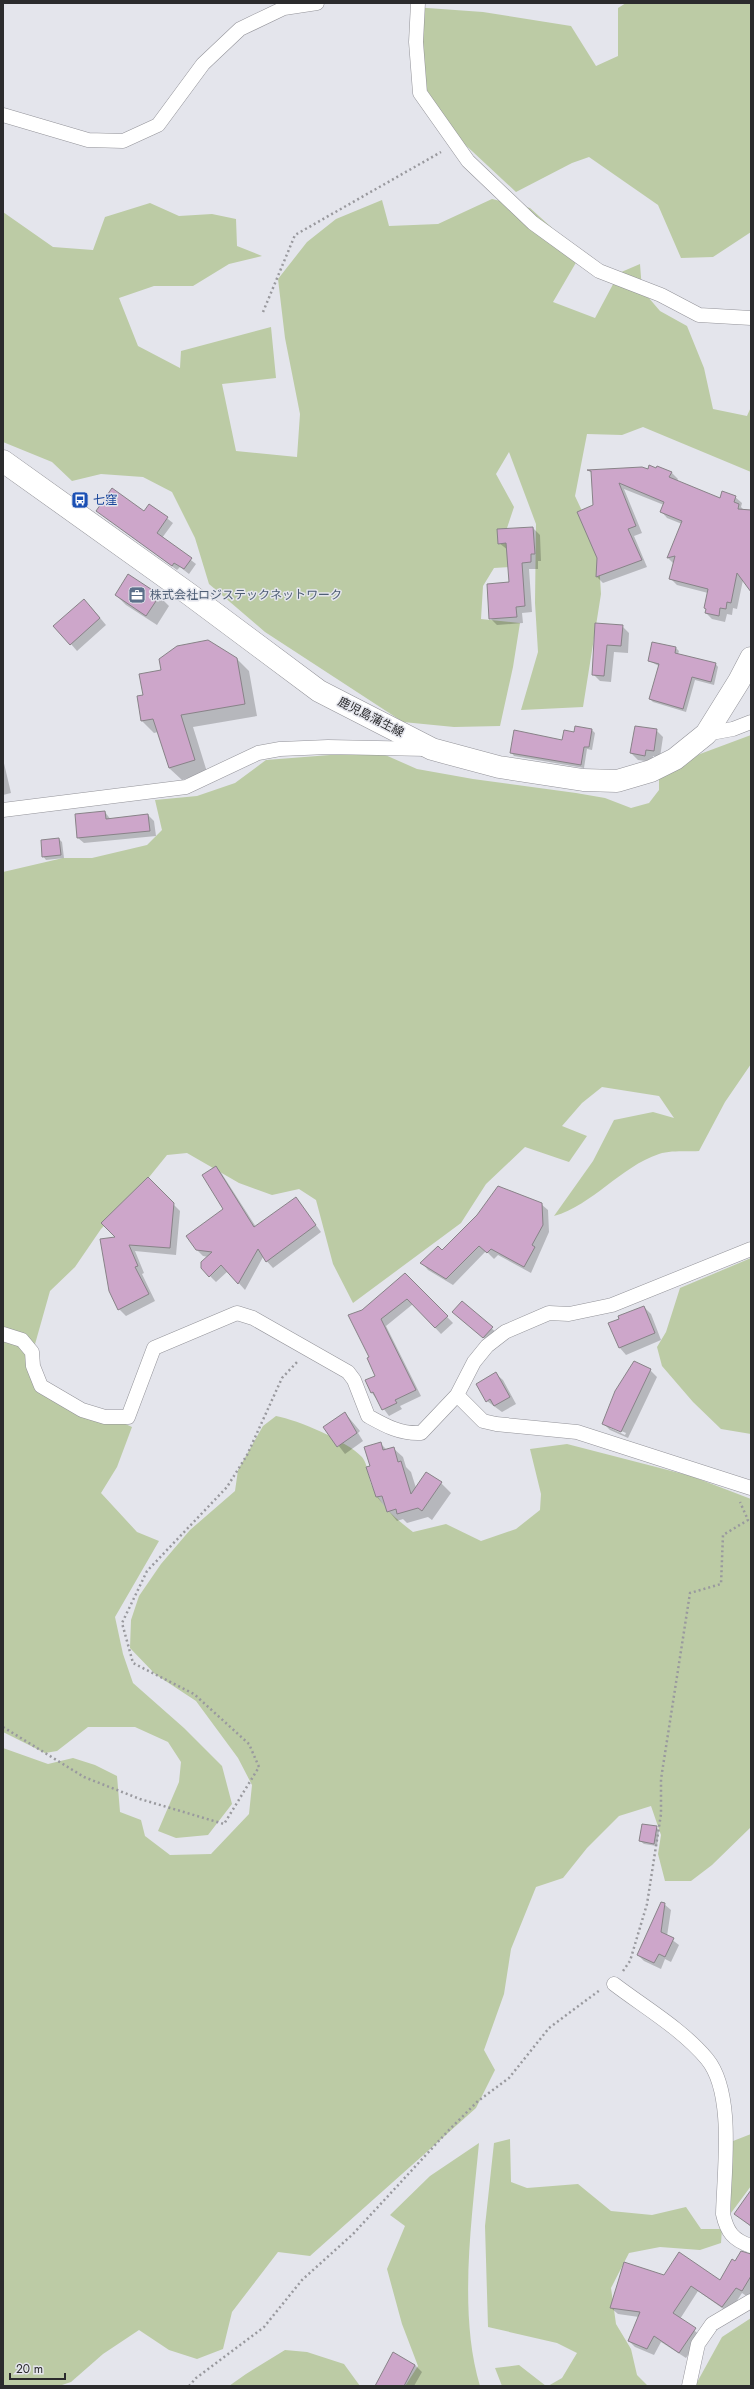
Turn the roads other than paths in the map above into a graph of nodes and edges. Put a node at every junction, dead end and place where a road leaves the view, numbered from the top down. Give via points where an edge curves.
1 (317, 3) edge
2 (418, 3) edge
3 (3, 115) edge
4 (751, 318) edge
5 (3, 461) edge
6 (751, 658) edge
7 (751, 722) edge
8 (706, 734) junction
9 (432, 749) junction
10 (3, 810) edge
11 (751, 1249) edge
12 (3, 1334) edge
13 (457, 1395) junction
14 (751, 1488) edge
15 (614, 1984) road end
16 (751, 2246) edge
17 (751, 2301) edge
18 (689, 2386) edge

1 - 3 street via 284,8 240,29 203,64 158,125 123,141 88,140
2 - 4 street via 416,42 420,93 468,161 533,223 599,271 661,295 699,315
5 - 9 main road, 鹿児島蒲生線 via 319,691
6 - 8 main road, 鹿児島蒲生線
7 - 8 street via 733,729
8 - 9 main road, 鹿児島蒲生線 via 675,759 651,771 617,781 540,775
9 - 10 street via 280,749 258,754 198,783 180,788
11 - 13 street via 612,1305 570,1314 549,1313 505,1332 487,1346 474,1362
12 - 13 street via 22,1340 32,1352 33,1366 41,1386 82,1410 105,1417 128,1417 154,1348 237,1313 253,1318 348,1372 354,1380 368,1416 392,1430 409,1434 421,1433
13 - 14 street via 483,1421 577,1432
15 - 16 street via 693,2044 717,2077 724,2097 723,2214 726,2229 733,2239
17 - 18 street via 712,2324 698,2344

